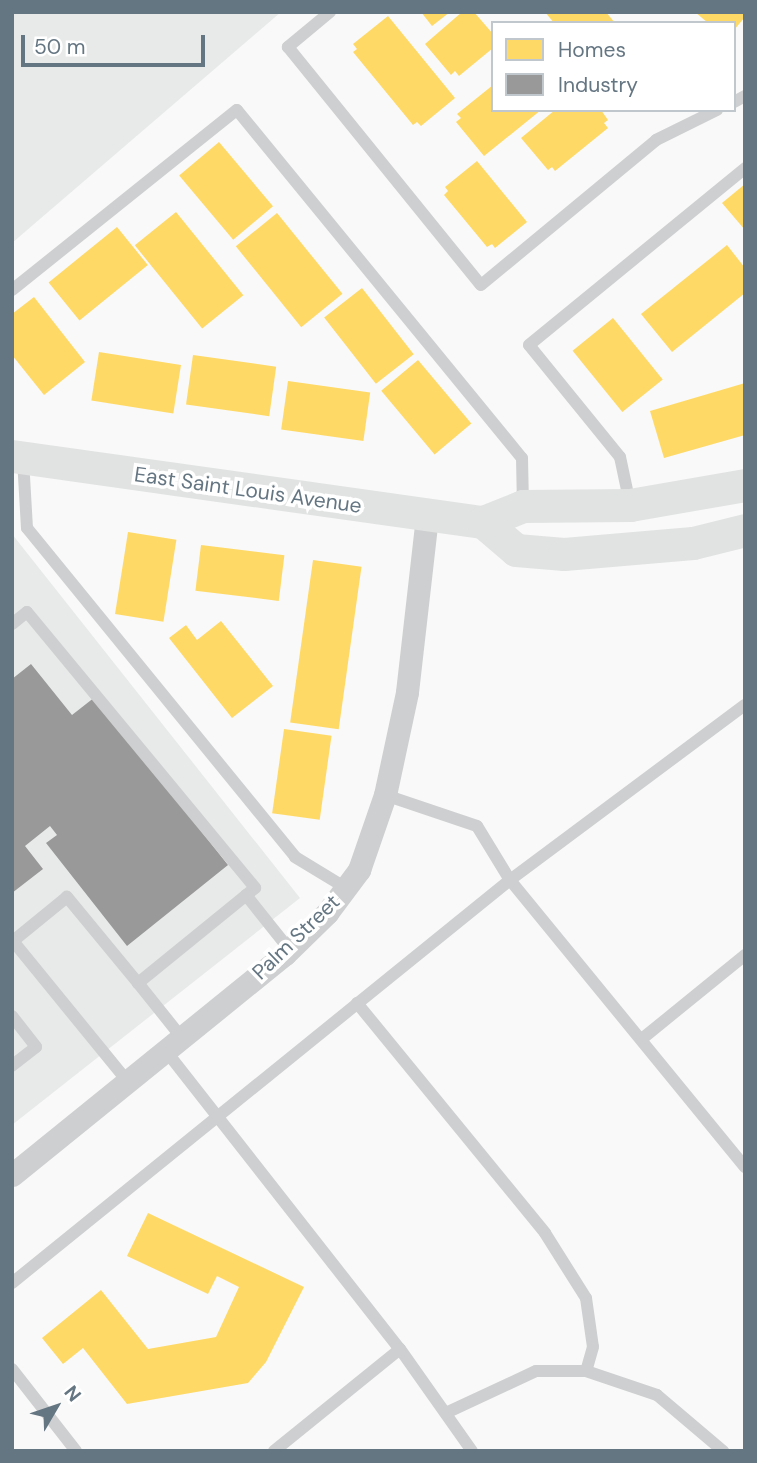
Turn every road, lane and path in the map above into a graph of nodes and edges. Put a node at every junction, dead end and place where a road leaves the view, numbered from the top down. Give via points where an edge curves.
1 (330, 12) edge
2 (713, 112) edge
3 (745, 168) edge
4 (12, 290) edge
5 (17, 456) edge
6 (745, 485) edge
7 (630, 505) junction
8 (523, 506) junction
9 (428, 516) junction
10 (483, 522) junction
11 (745, 530) edge
12 (12, 624) edge
13 (745, 705) edge
14 (385, 795) junction
15 (510, 880) junction
16 (346, 888) junction
17 (246, 895) junction
18 (12, 940) edge
19 (289, 949) junction
20 (745, 955) edge
21 (138, 984) junction
22 (357, 1003) junction
23 (12, 1016) edge
24 (643, 1038) junction
25 (174, 1045) junction
26 (12, 1066) edge
27 (128, 1082) junction
28 (218, 1117) junction
29 (745, 1167) edge
30 (12, 1175) edge
31 (12, 1283) edge
32 (400, 1349) junction
33 (12, 1368) edge
34 (586, 1371) junction
35 (448, 1412) junction
36 (76, 1451) edge
37 (274, 1451) edge
38 (472, 1451) edge
39 (723, 1451) edge

1 - 2 lane via 288,47 481,285 656,140
3 - 7 lane via 529,345 620,457
4 - 8 lane via 237,110 522,458
5 - 9 main road, East Saint Louis Avenue
5 - 16 lane via 27,528 295,857
6 - 7 main road, East Saint Louis Avenue
7 - 8 main road, East Saint Louis Avenue
8 - 10 main road, East Saint Louis Avenue
9 - 10 main road, East Saint Louis Avenue
9 - 14 street, Palm Street via 407,692
10 - 11 main road via 516,550 564,554 693,543
12 - 17 lane via 27,612 255,888
13 - 15 lane
14 - 15 lane via 477,826
14 - 16 street, Palm Street via 359,870
15 - 22 lane
15 - 24 lane
16 - 19 street, Palm Street
17 - 19 lane
17 - 21 lane
18 - 21 lane via 67,897
18 - 27 lane
19 - 25 street, Palm Street
20 - 24 lane
21 - 25 lane
22 - 28 lane
22 - 34 lane via 545,1233 586,1298 593,1347
23 - 26 lane via 36,1046
24 - 29 lane
25 - 27 street, Palm Street
25 - 28 lane
27 - 30 street, Palm Street
28 - 31 lane
28 - 32 lane
32 - 35 lane
32 - 37 lane
33 - 36 lane
34 - 35 lane via 536,1371
34 - 39 lane via 657,1395 712,1437
35 - 38 lane

